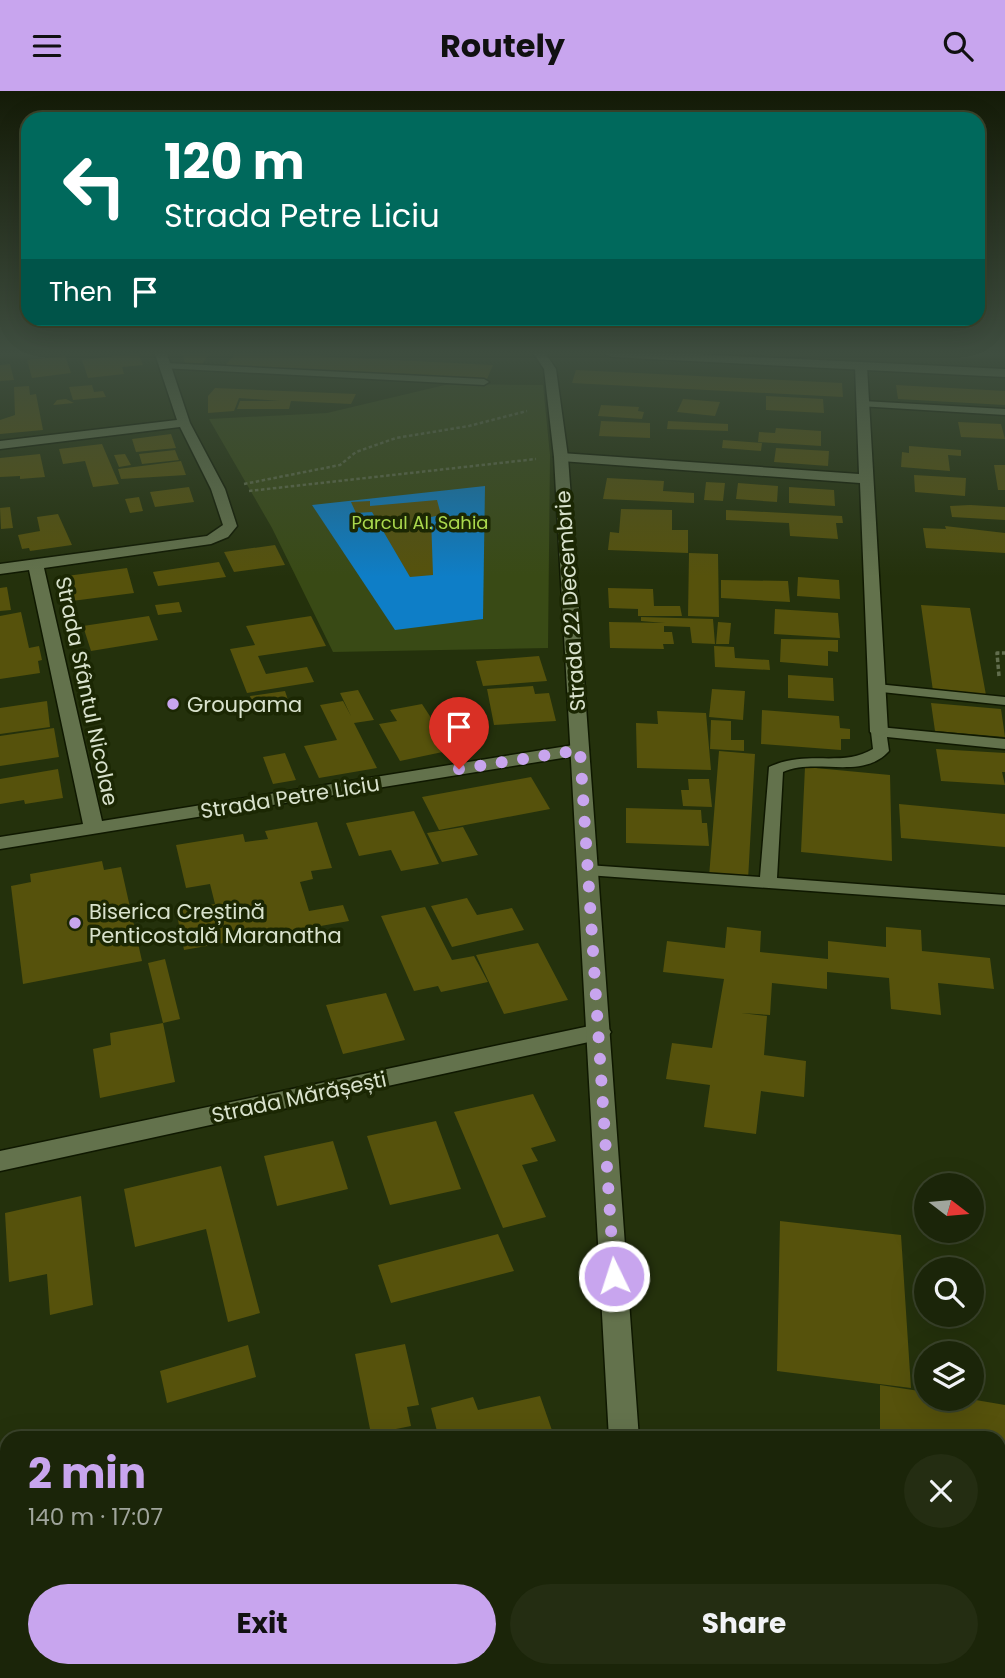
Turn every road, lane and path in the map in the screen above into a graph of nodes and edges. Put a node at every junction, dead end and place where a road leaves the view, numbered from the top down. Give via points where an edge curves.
1 (142, 428) edge
2 (187, 428) edge
3 (456, 428) edge
4 (557, 428) edge
5 (864, 428) edge
6 (0, 445) edge
7 (561, 457) junction
8 (866, 479) junction
9 (219, 492) junction
10 (35, 564) junction
11 (0, 569) edge
12 (877, 688) junction
13 (1005, 701) edge
14 (879, 732) junction
15 (1005, 744) edge
16 (580, 750) junction
17 (93, 828) junction
18 (0, 843) edge
19 (587, 870) junction
20 (768, 882) junction
21 (1005, 900) edge
22 (598, 1032) junction
23 (0, 1161) edge
24 (624, 1431) edge

1 - 6 street
2 - 9 street
3 - 9 path via 396,438 356,451 340,465
4 - 7 street, Strada 22 Decembrie
5 - 8 street
7 - 8 street
7 - 9 path
7 - 16 street, Strada 22 Decembrie
8 - 12 street
9 - 10 street via 230,526 211,540
10 - 11 street
10 - 17 street, Strada Sfântul Nicolae
12 - 13 lane
12 - 14 street
14 - 15 lane
14 - 20 lane via 881,751 868,761 796,761 775,770
16 - 17 street, Strada Petre Liciu
16 - 19 street, Strada 22 Decembrie
17 - 18 street, Strada Petre Liciu
19 - 20 lane
19 - 22 street, Strada 22 Decembrie
20 - 21 lane
22 - 23 street, Strada Mărășești
22 - 24 street, Strada 22 Decembrie

